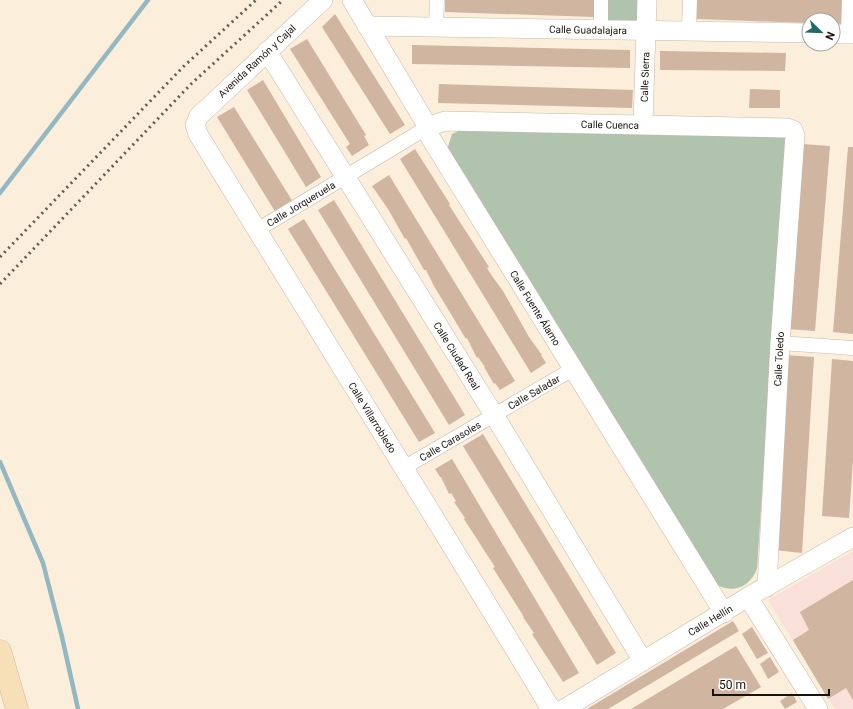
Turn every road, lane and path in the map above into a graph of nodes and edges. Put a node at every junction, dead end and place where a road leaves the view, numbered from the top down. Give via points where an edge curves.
1 (323, 0) edge
2 (352, 0) edge
3 (437, 0) edge
4 (601, 0) edge
5 (647, 0) edge
6 (690, 0) edge
7 (849, 0) edge
8 (367, 26) junction
9 (436, 27) junction
10 (601, 30) junction
11 (646, 30) junction
12 (690, 30) junction
13 (801, 33) edge
14 (845, 34) edge
15 (267, 51) junction
16 (643, 124) junction
17 (195, 125) joint
18 (428, 127) junction
19 (793, 130) joint
20 (345, 177) junction
21 (257, 230) junction
22 (780, 343) junction
23 (853, 348) edge
24 (573, 369) junction
25 (494, 415) junction
26 (405, 467) junction
27 (853, 537) edge
28 (767, 587) junction
29 (748, 597) junction
30 (724, 613) junction
31 (0, 651) edge
32 (643, 661) junction
33 (562, 708) edge
34 (17, 709) edge
35 (818, 709) edge

1 - 15 street, Avenida Ramón y Cajal
2 - 8 street, Calle Fuente Álamo
3 - 9 street
4 - 10 street
5 - 11 street, Calle Sierra
6 - 12 street
7 - 14 street
8 - 9 street, Calle Guadalajara
8 - 18 street, Calle Fuente Álamo
9 - 10 street, Calle Guadalajara
10 - 11 street, Calle Guadalajara
11 - 12 street, Calle Guadalajara
11 - 16 street, Calle Sierra
12 - 13 street, Calle Guadalajara
15 - 17 street, Avenida Ramón y Cajal via 200,116
15 - 20 street, Calle Ciudad Real
16 - 18 street, Calle Cuenca via 445,121
16 - 19 street, Calle Cuenca
17 - 21 street, Calle Villarrobledo
18 - 20 street, Calle Jorqueruela
18 - 24 street, Calle Fuente Álamo via 430,137
19 - 22 street, Calle Toledo via 795,136
20 - 21 street, Calle Jorqueruela
20 - 25 street, Calle Ciudad Real
21 - 26 street, Calle Villarrobledo
22 - 23 street
22 - 28 street, Calle Toledo
24 - 25 street, Calle Saladar
24 - 30 street, Calle Fuente Álamo
25 - 26 street, Calle Carasoles
25 - 32 street, Calle Ciudad Real
26 - 33 street, Calle Villarrobledo via 549,706
27 - 28 street, Calle Hellín
28 - 29 street, Calle Hellín
29 - 30 street, Calle Hellín
29 - 35 street
30 - 32 street, Calle Hellín
31 - 34 main road
32 - 33 street, Calle Hellín

